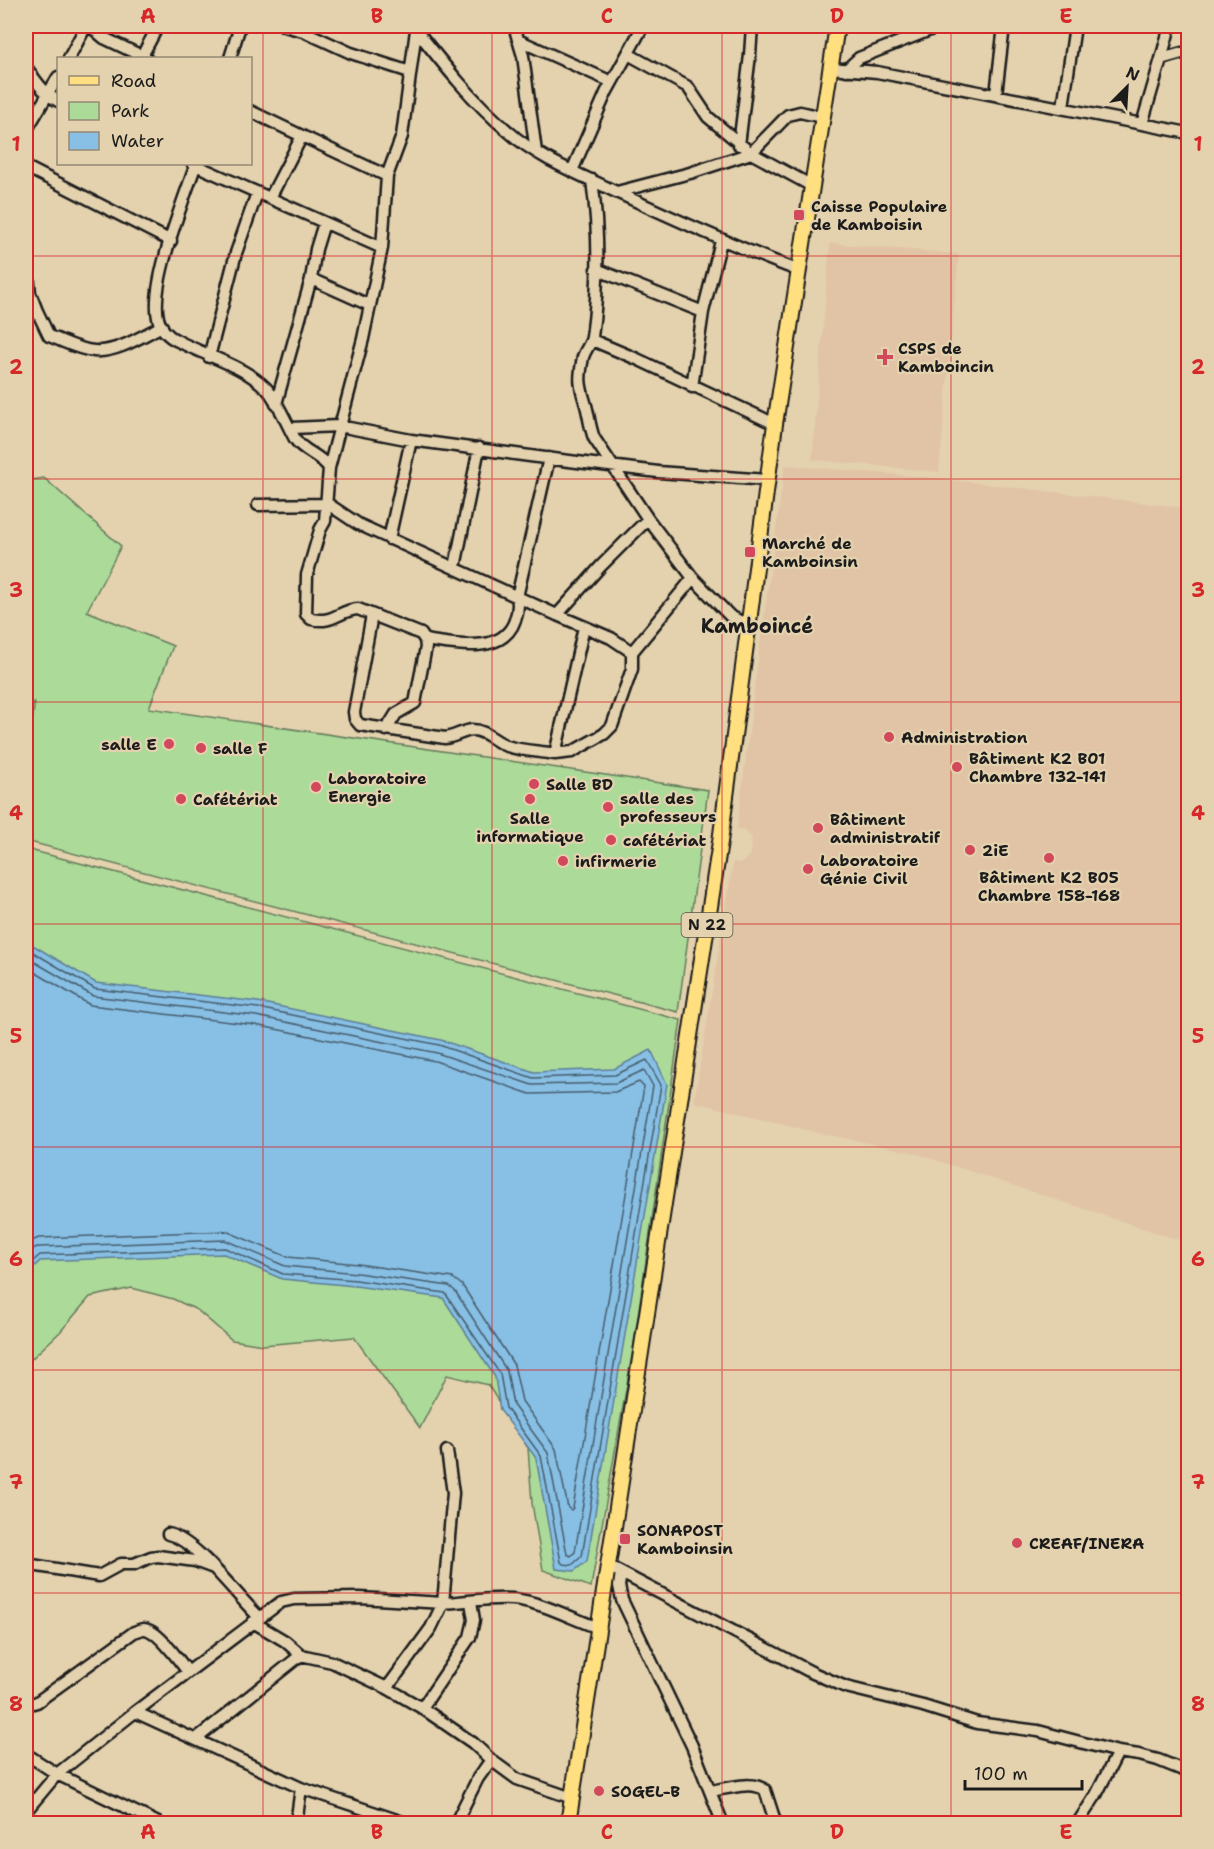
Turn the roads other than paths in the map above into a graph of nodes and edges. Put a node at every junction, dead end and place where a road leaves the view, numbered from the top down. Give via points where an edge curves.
1 (88, 26) edge
2 (158, 26) edge
3 (240, 26) edge
4 (284, 26) edge
5 (514, 26) edge
6 (643, 26) edge
7 (752, 26) edge
8 (837, 26) edge
9 (940, 26) edge
10 (1004, 26) edge
11 (1074, 26) edge
12 (1170, 26) edge
13 (303, 28) edge
14 (415, 28) edge
15 (518, 40) junction
16 (1188, 53) edge
17 (628, 54) junction
18 (70, 57) edge
19 (144, 57) edge
20 (230, 57) edge
21 (1161, 59) junction
22 (26, 67) edge
23 (830, 68) junction
24 (846, 70) junction
25 (410, 72) junction
26 (57, 81) edge
27 (612, 82) junction
28 (996, 94) junction
29 (53, 98) edge
30 (1063, 107) junction
31 (252, 112) edge
32 (822, 117) junction
33 (1142, 124) junction
34 (26, 131) edge
35 (1188, 132) edge
36 (302, 136) junction
37 (739, 145) junction
38 (536, 152) junction
39 (751, 153) junction
40 (194, 165) edge
41 (196, 165) edge
42 (26, 167) edge
43 (572, 171) junction
44 (387, 176) junction
45 (592, 180) junction
46 (812, 186) junction
47 (617, 192) junction
48 (257, 193) junction
49 (270, 198) junction
50 (324, 223) junction
51 (171, 241) junction
52 (721, 241) junction
53 (382, 248) junction
54 (26, 254) edge
55 (596, 269) junction
56 (800, 271) junction
57 (311, 279) junction
58 (369, 305) junction
59 (703, 312) junction
60 (162, 326) junction
61 (592, 340) junction
62 (209, 357) junction
63 (692, 387) junction
64 (276, 404) junction
65 (775, 424) junction
66 (339, 426) junction
67 (291, 428) junction
68 (411, 440) junction
69 (479, 448) junction
70 (549, 458) junction
71 (612, 465) junction
72 (329, 468) junction
73 (767, 480) junction
74 (328, 504) junction
75 (258, 505) dead end
76 (648, 519) junction
77 (389, 539) junction
78 (455, 567) junction
79 (693, 578) junction
80 (517, 597) junction
81 (372, 615) junction
82 (557, 615) junction
83 (749, 626) junction
84 (584, 627) junction
85 (425, 640) junction
86 (632, 652) junction
87 (386, 730) junction
88 (555, 754) junction
89 (447, 1451) dead end
90 (168, 1534) dead end
91 (26, 1564) edge
92 (211, 1567) junction
93 (614, 1569) junction
94 (471, 1602) junction
95 (443, 1603) junction
96 (256, 1620) junction
97 (599, 1628) junction
98 (301, 1655) junction
99 (188, 1672) junction
100 (387, 1688) junction
101 (26, 1705) edge
102 (422, 1708) junction
103 (135, 1712) junction
104 (196, 1739) junction
105 (1118, 1752) junction
106 (26, 1754) edge
107 (491, 1760) junction
108 (1188, 1773) edge
109 (57, 1774) junction
110 (301, 1788) junction
111 (710, 1791) junction
112 (572, 1798) junction
113 (26, 1811) edge
114 (773, 1823) edge
115 (160, 1824) edge
116 (296, 1824) edge
117 (409, 1824) edge
118 (455, 1824) edge
119 (568, 1824) edge
120 (723, 1824) edge
121 (1077, 1824) edge

1 - 18 street
1 - 19 street
2 - 19 street
3 - 20 street
4 - 13 street
5 - 15 street
6 - 17 street
7 - 37 street
8 - 23 main road, N 22
9 - 24 street via 859,58
10 - 28 street
11 - 30 street
12 - 21 street
13 - 25 street via 351,53
14 - 25 street
14 - 38 street via 490,115
15 - 27 street
15 - 38 street
16 - 21 street
17 - 27 street
17 - 37 street via 688,87 708,117
21 - 33 street
22 - 29 street via 38,86
23 - 24 street
23 - 32 main road, N 22
24 - 28 street
25 - 44 street via 402,136
26 - 29 street
27 - 43 street
28 - 30 street
29 - 34 street
30 - 33 street
31 - 36 street
32 - 39 street via 793,112
32 - 46 main road, N 22
33 - 35 street
36 - 44 street
36 - 49 street
37 - 39 street
38 - 43 street
39 - 46 street
39 - 47 street
40 - 51 street
41 - 48 street
42 - 51 street
43 - 45 street
44 - 53 street
45 - 47 street
45 - 55 street
46 - 56 main road, N 22
47 - 52 street
48 - 49 street
48 - 62 street
49 - 50 street
50 - 53 street
50 - 57 street
51 - 60 street via 158,289 158,318
52 - 56 street
52 - 59 street
53 - 58 street
54 - 60 street via 30,293 49,336 94,351 106,350
55 - 59 street
55 - 61 street
56 - 65 main road, N 22
57 - 58 street
57 - 64 street
58 - 66 street
59 - 63 street
60 - 62 street via 175,340
61 - 63 street
61 - 71 street via 584,354 580,387 589,426
62 - 64 street via 252,377 266,387
63 - 65 street
64 - 67 street
65 - 73 main road, N 22
66 - 67 street
66 - 68 street
66 - 72 street
67 - 72 street via 295,439
68 - 69 street
68 - 77 street
69 - 70 street
69 - 78 street
70 - 71 street
70 - 80 street
71 - 73 street
71 - 76 street
72 - 74 street
73 - 83 main road, N 22
74 - 75 street
74 - 77 street
74 - 81 street via 307,575 306,614 318,620 335,618 354,609
76 - 79 street
76 - 82 street
77 - 78 street
78 - 80 street
79 - 83 street via 730,616
79 - 86 street
80 - 82 street
80 - 85 street via 518,614 513,627 499,639 476,645
81 - 85 street via 421,634
81 - 87 street via 354,712 360,725
82 - 84 street
83 - 93 main road, N 22
84 - 86 street
84 - 88 street
85 - 87 street via 415,702 396,714
86 - 88 street via 632,669 612,726 572,752
87 - 88 street via 445,738 474,730 514,748
89 - 95 street via 453,1493
90 - 92 street via 183,1540
91 - 92 street via 99,1576 121,1564 158,1556
92 - 96 street
93 - 97 main road, N 22
93 - 105 street via 846,1687 977,1723 1038,1731
93 - 111 street via 622,1600
94 - 95 street
94 - 97 street via 517,1600
94 - 102 street via 474,1620 470,1637
95 - 96 street via 360,1598 285,1600
95 - 100 street via 431,1628
96 - 98 street
96 - 99 street
97 - 112 main road, N 22
98 - 100 street via 332,1662
98 - 104 street
99 - 101 street via 156,1635 143,1629 37,1702
99 - 103 street
100 - 102 street
102 - 107 street
103 - 104 street
103 - 109 street
104 - 110 street
105 - 108 street via 1158,1760
105 - 121 street
106 - 109 street
107 - 112 street via 517,1779
107 - 118 street
109 - 113 street
109 - 115 street
110 - 116 street
110 - 117 street
111 - 114 street via 761,1786
111 - 120 street
112 - 119 main road, N 22

